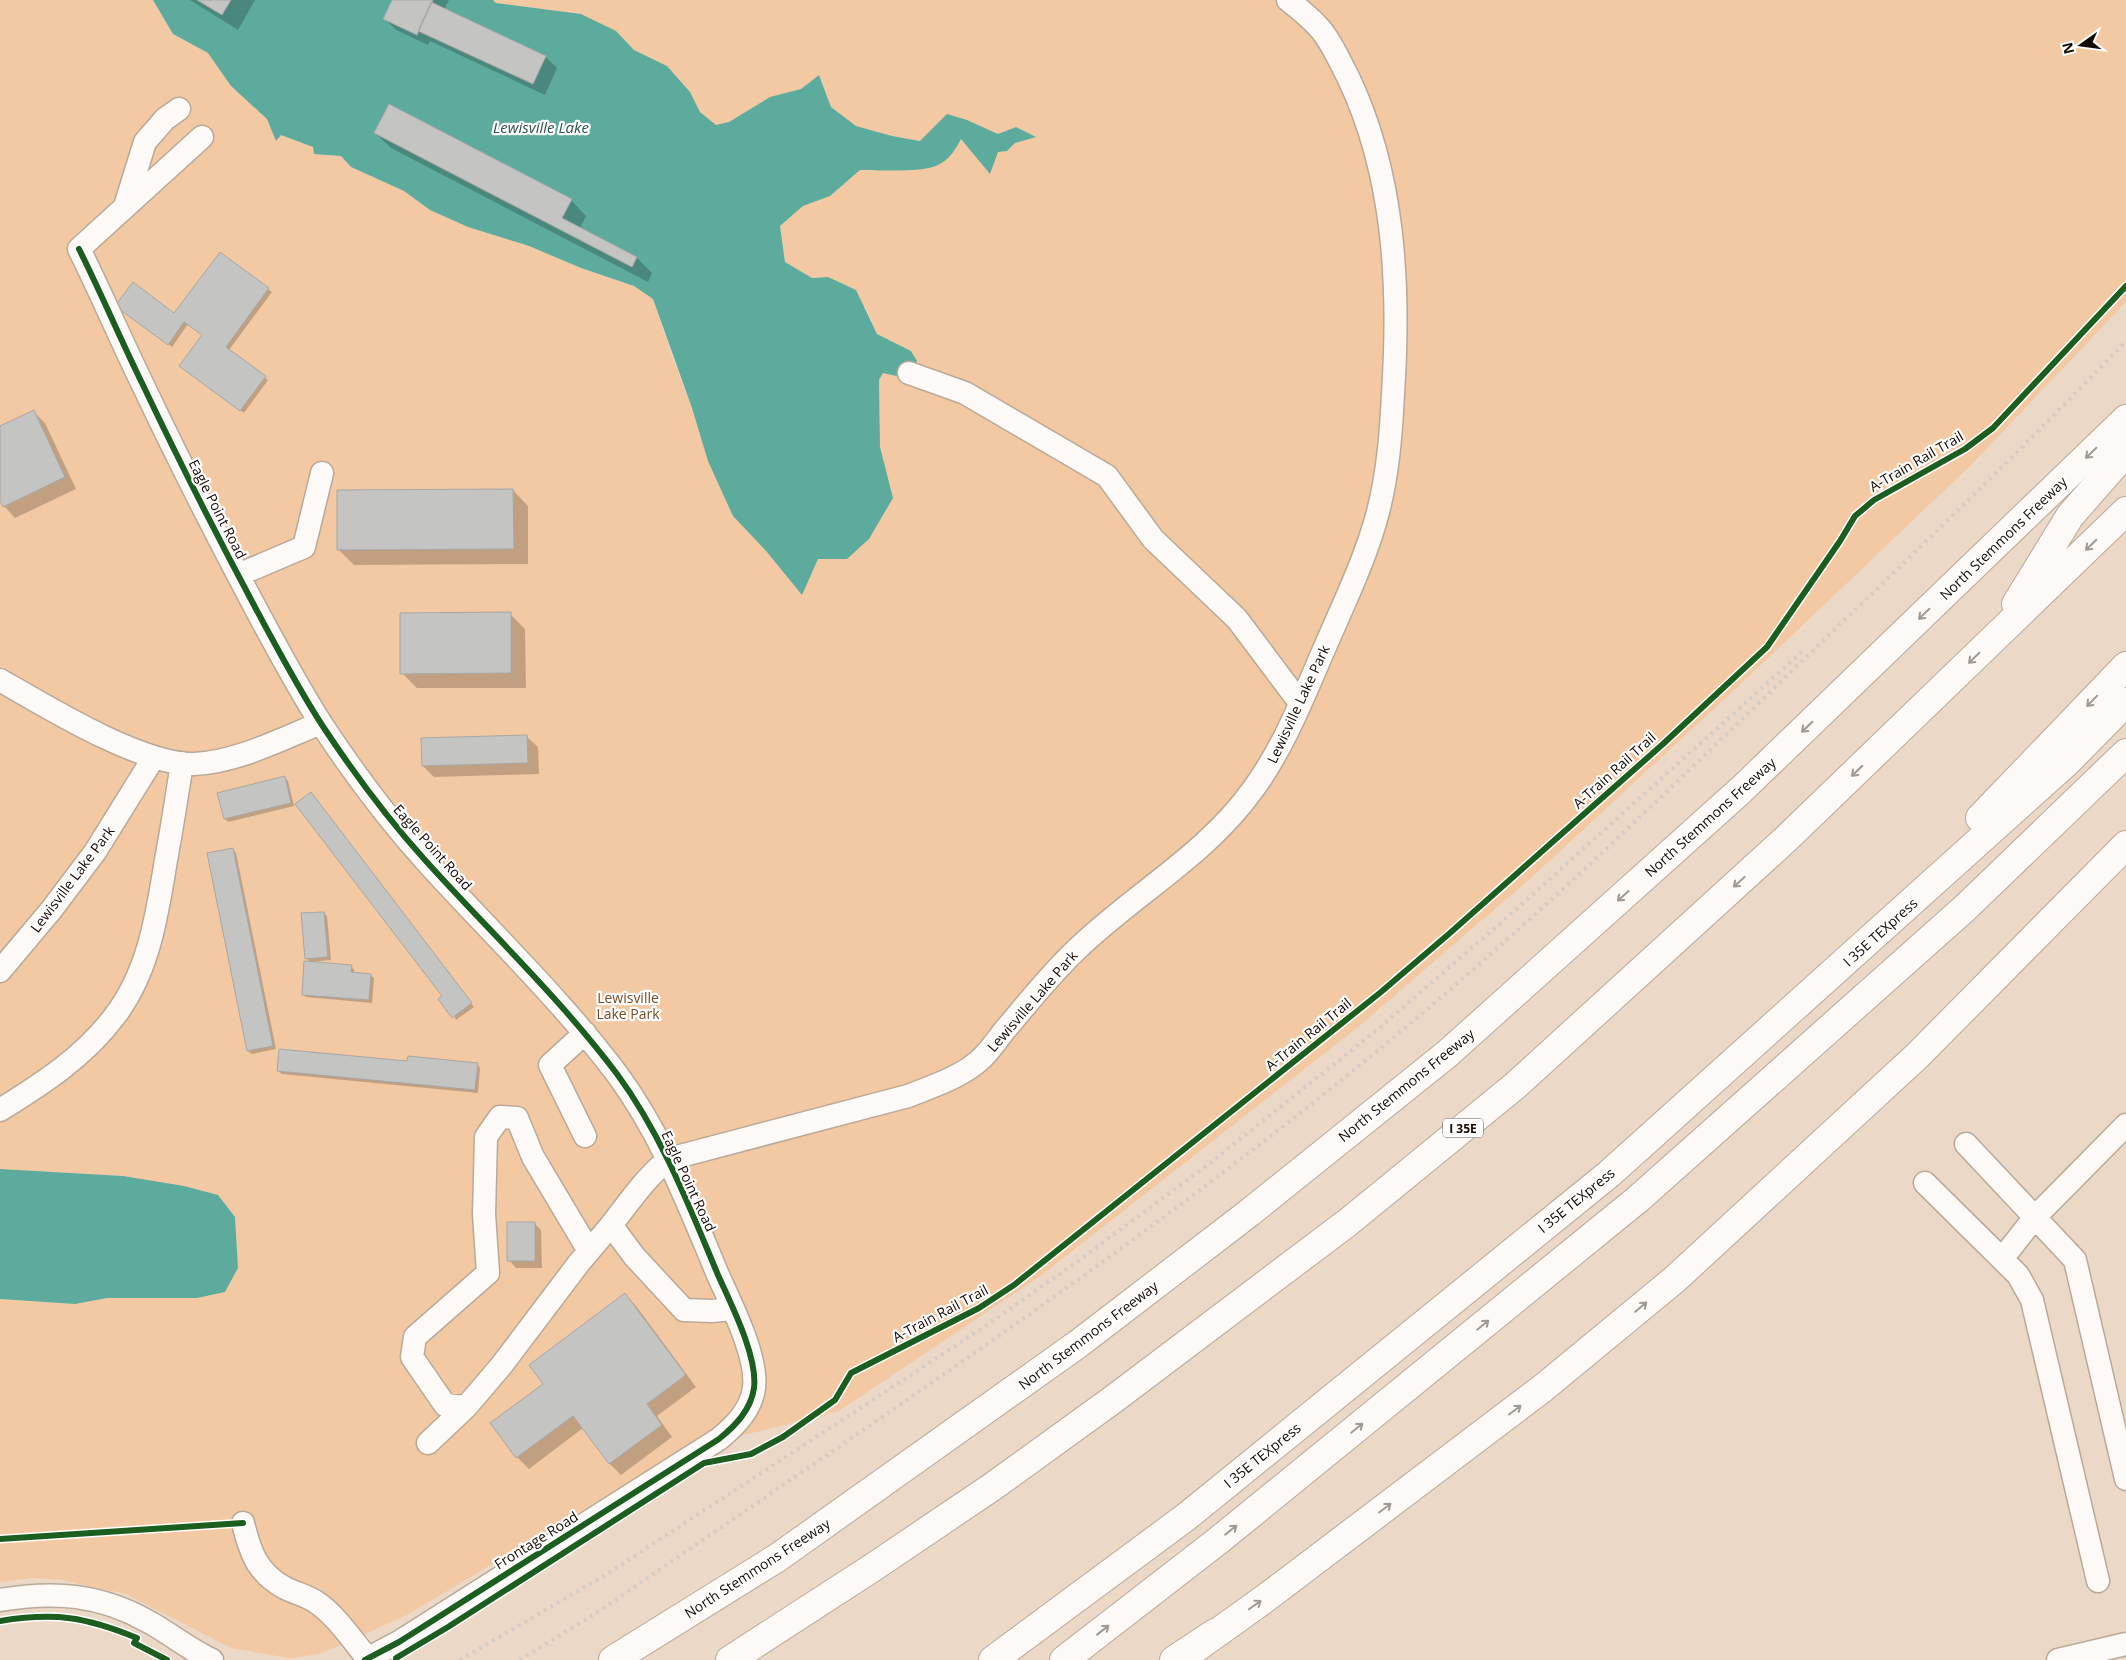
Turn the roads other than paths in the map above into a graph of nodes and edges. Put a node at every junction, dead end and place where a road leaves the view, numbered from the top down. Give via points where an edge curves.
1 (1288, 0) edge
2 (179, 109) dead end
3 (202, 137) dead end
4 (126, 204) junction
5 (909, 372) dead end
6 (2126, 419) edge
7 (2126, 452) edge
8 (322, 473) dead end
9 (2126, 511) edge
10 (238, 575) junction
11 (1997, 636) junction
12 (2126, 666) edge
13 (0, 680) edge
14 (2126, 702) edge
15 (1300, 703) junction
16 (321, 723) junction
17 (2126, 753) edge
18 (154, 757) junction
19 (182, 763) junction
20 (2126, 845) edge
21 (1905, 909) junction
22 (0, 970) edge
23 (585, 1033) junction
24 (0, 1110) edge
25 (2126, 1126) edge
26 (585, 1136) dead end
27 (1966, 1144) dead end
28 (668, 1159) junction
29 (1925, 1183) dead end
30 (2034, 1217) junction
31 (611, 1225) junction
32 (589, 1251) junction
33 (2002, 1259) junction
34 (732, 1308) junction
35 (466, 1407) junction
36 (719, 1439) joint
37 (428, 1443) dead end
38 (2126, 1479) edge
39 (243, 1523) dead end
40 (2098, 1581) dead end
41 (0, 1600) edge
42 (1215, 1633) junction
43 (2126, 1644) edge
44 (367, 1659) edge
45 (212, 1660) edge
46 (613, 1660) edge
47 (730, 1660) edge
48 (994, 1660) edge
49 (1064, 1660) edge
50 (1174, 1660) edge
51 (1180, 1660) edge
52 (2058, 1660) edge

1 - 15 street, Lewisville Lake Park via 1324,34 1359,100 1382,179 1395,271 1397,313 1390,442 1378,514 1366,552
2 - 4 street via 145,142
3 - 4 street
4 - 10 street, Eagle Point Road via 79,249 182,466
5 - 15 street via 965,393 1107,476 1153,539 1237,619
6 -> 46 main road, North Stemmons Freeway via 1741,790 1447,1054 1249,1213 1078,1344 777,1558
7 - 11 main road via 2070,516
8 - 10 street via 304,547
9 -> 11 main road, I 35E
10 - 16 street, Eagle Point Road
11 -> 47 main road, I 35E via 1787,838 1516,1085 1347,1223 992,1487
12 -> 21 main road via 1938,863
13 - 18 street via 108,738
14 - 21 main road, I 35E TEXpress via 2068,761
15 - 28 street, Lewisville Lake Park via 1269,766 1230,818 1206,843 1075,950 983,1058 963,1072 908,1096
16 - 19 street via 218,761
16 - 23 street, Eagle Point Road via 356,775 404,836
49 -> 17 main road via 1219,1540 1638,1199 1965,908
18 - 19 street
18 - 22 street, Lewisville Lake Park via 95,852
19 - 24 street via 156,920 146,957 131,989 115,1016 87,1047 58,1073
42 -> 20 main road via 1543,1388 1674,1280 1917,1056
21 - 48 main road, I 35E TEXpress via 1609,1174 1186,1517
23 - 26 street via 550,1065
23 - 28 street, Eagle Point Road via 619,1077
25 - 30 street
27 - 30 street
28 - 31 street, Lewisville Lake Park via 644,1181
28 - 34 street, Eagle Point Road
29 - 33 street
30 - 33 street
30 - 38 street via 2075,1260
31 - 32 street, Lewisville Lake Park
31 - 34 street via 634,1256 684,1310
32 - 35 street, Lewisville Lake Park
32 - 35 street via 533,1157 516,1118 500,1117 486,1137 484,1214 488,1273 415,1338 412,1357 445,1406
33 - 40 street via 2018,1275 2032,1300
34 - 36 street, Eagle Point Road via 754,1374 754,1390 740,1420
35 - 37 street, Lewisville Lake Park
36 - 44 street, Frontage Road via 399,1642
39 - 44 street via 256,1561 266,1576 316,1601
41 - 45 street via 61,1594 99,1601 137,1616
42 - 50 main road
42 - 51 main road
43 - 52 street

